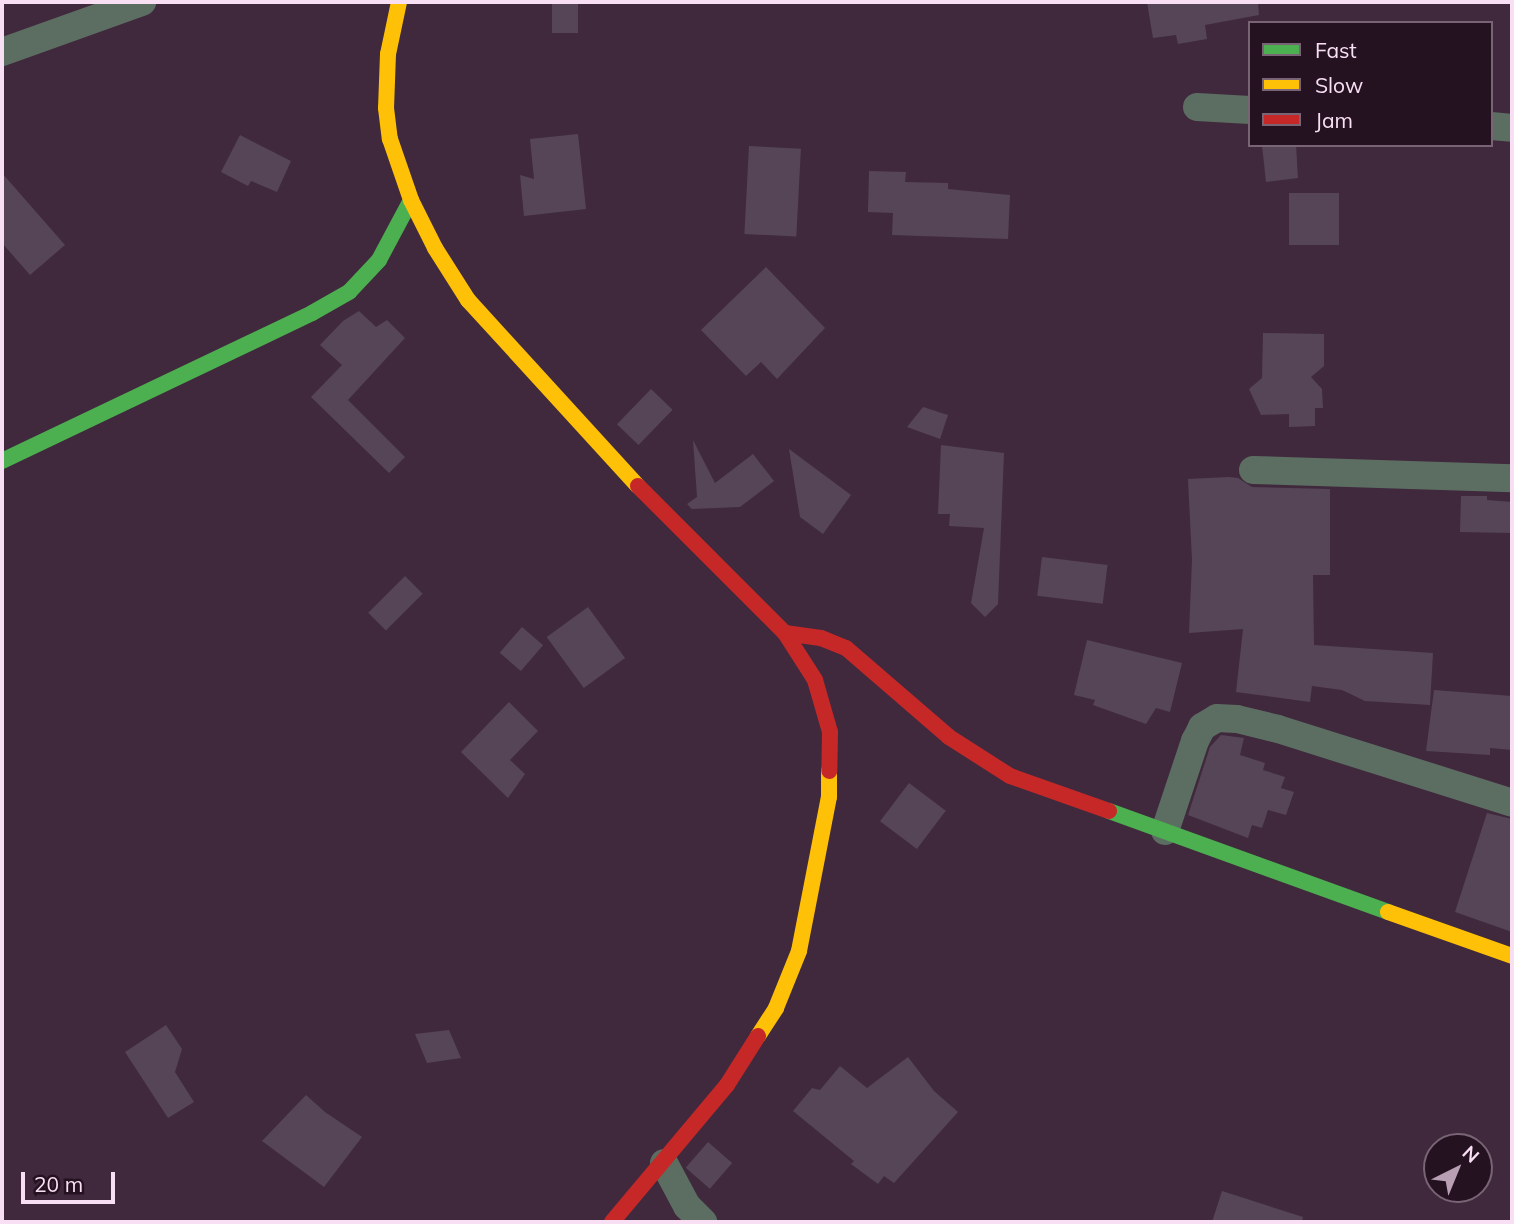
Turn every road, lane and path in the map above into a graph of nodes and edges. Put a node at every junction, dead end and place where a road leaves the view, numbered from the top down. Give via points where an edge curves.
1 (142, 2) edge
2 (398, 2) edge
3 (2, 52) edge
4 (1197, 107) dead end
5 (1248, 110) edge
6 (1493, 126) edge
7 (1512, 128) edge
8 (411, 200) junction
9 (2, 461) edge
10 (1252, 470) dead end
11 (1512, 478) edge
12 (785, 633) junction
13 (1512, 803) edge
14 (1164, 831) junction
15 (1512, 956) edge
16 (664, 1163) junction
17 (612, 1222) edge
18 (703, 1222) edge

1 - 3 street
2 - 8 street via 388,54 386,108 390,139
4 - 5 street
6 - 7 street
8 - 9 street via 379,260 349,292
8 - 12 street via 468,300 638,486
10 - 11 street
12 - 14 street via 821,638 846,648 958,744 1010,776
12 - 16 street via 814,680 830,732 829,797 800,951 776,1008 727,1085
13 - 14 street via 1279,729 1217,718 1202,727 1195,741
14 - 15 street
16 - 17 street
16 - 18 street via 687,1206

